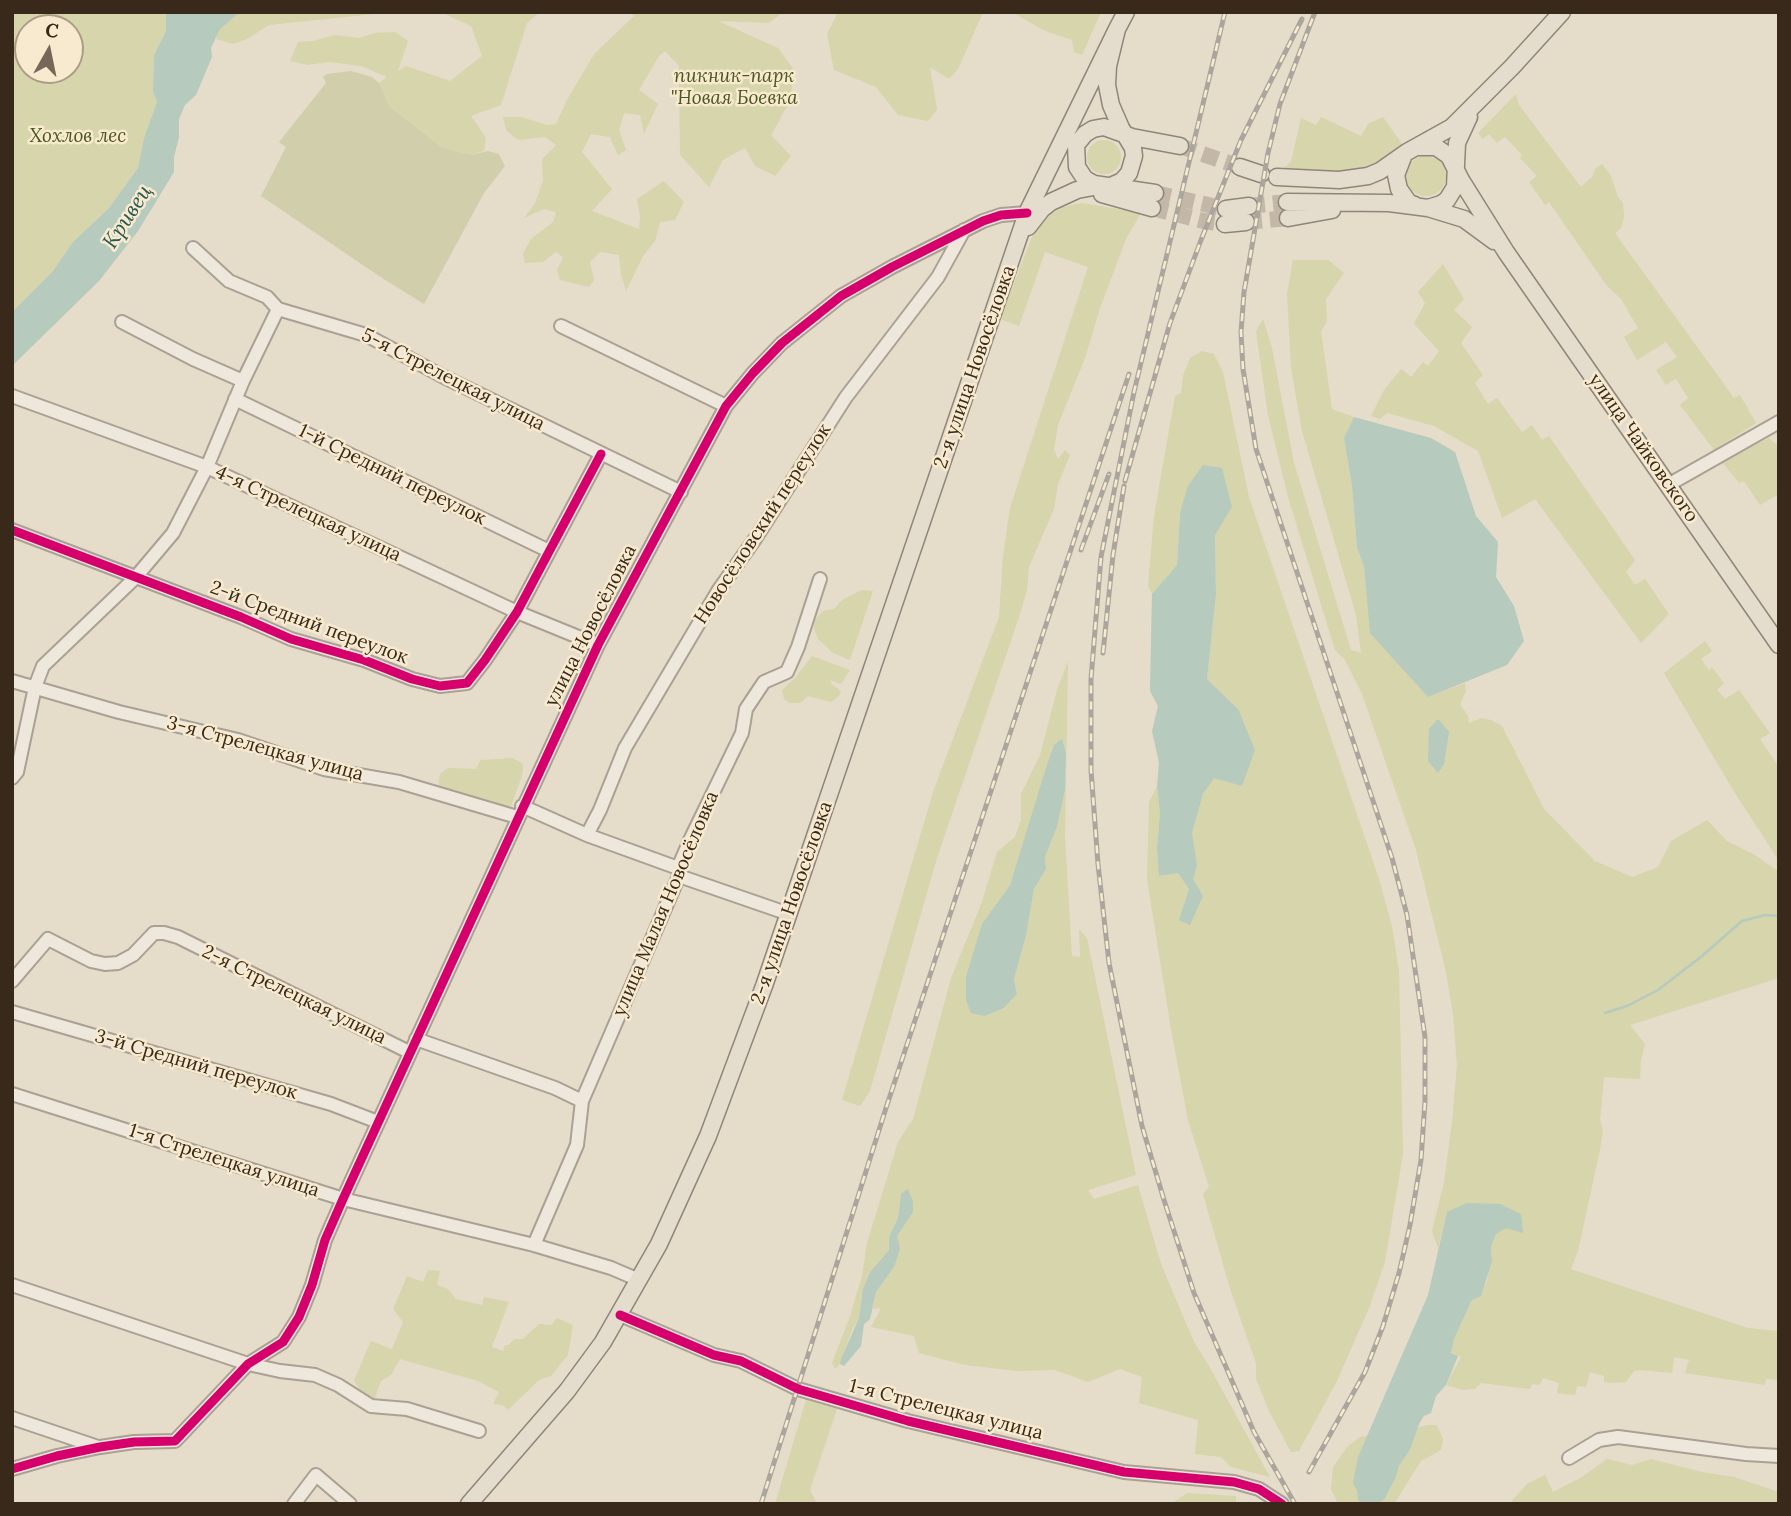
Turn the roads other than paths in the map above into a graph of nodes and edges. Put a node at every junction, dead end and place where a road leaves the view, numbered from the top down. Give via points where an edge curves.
1 (1126, 12) edge
2 (1562, 12) edge
3 (1117, 30) junction
4 (1480, 101) junction
5 (1080, 102) junction
6 (1111, 105) junction
7 (1124, 133) junction
8 (1076, 147) junction
9 (1412, 149) junction
10 (1240, 167) tunnel mouth
11 (1456, 169) junction
12 (1107, 186) junction
13 (1035, 194) junction
14 (1061, 197) junction
15 (1423, 207) junction
16 (1288, 210) tunnel mouth
17 (1027, 213) junction
18 (1248, 214) tunnel mouth
19 (1225, 216) tunnel mouth
20 (964, 230) junction
21 (193, 248) dead end
22 (1015, 251) junction
23 (1506, 252) junction
24 (278, 309) junction
25 (122, 322) dead end
26 (561, 326) dead end
27 (243, 381) junction
28 (12, 396) edge
29 (235, 399) junction
30 (726, 406) junction
31 (1779, 422) edge
32 (601, 454) junction
33 (207, 467) junction
34 (1668, 485) junction
35 (681, 492) junction
36 (12, 530) edge
37 (549, 551) junction
38 (135, 578) junction
39 (820, 579) dead end
40 (517, 612) junction
41 (598, 645) junction
42 (1779, 645) edge
43 (12, 681) edge
44 (35, 687) junction
45 (12, 778) edge
46 (520, 812) junction
47 (587, 835) junction
48 (678, 872) junction
49 (789, 914) junction
50 (12, 981) edge
51 (12, 1012) edge
52 (416, 1039) junction
53 (410, 1052) junction
54 (12, 1094) edge
55 (582, 1101) junction
56 (378, 1122) junction
57 (343, 1199) junction
58 (534, 1245) junction
59 (639, 1280) junction
60 (12, 1285) edge
61 (620, 1315) junction
62 (248, 1364) junction
63 (12, 1418) edge
64 (479, 1431) dead end
65 (100, 1447) junction
66 (1779, 1456) edge
67 (1569, 1458) dead end
68 (12, 1469) edge
69 (1278, 1500) edge
70 (294, 1504) edge
71 (350, 1504) edge
72 (469, 1504) edge

1 - 3 main road
2 - 4 main road
3 - 5 main road, 2-я улица Новосёловка
3 - 6 main road via 1107,76
4 - 9 main road via 1452,127
4 - 11 main road via 1459,137
5 - 8 main road
5 - 13 main road, 2-я улица Новосёловка
6 - 7 main road
6 - 7 main road via 1136,128 1180,146
7 - 8 main road via 1093,129
7 - 12 main road via 1133,148 1133,165 1122,181
8 - 12 main road via 1080,173 1094,184
8 - 13 main road, 2-я улица Новосёловка
9 - 10 main road via 1380,171 1354,179 1307,180
9 - 11 main road via 1436,147 1449,156
9 - 15 main road via 1398,166 1397,181 1402,196
11 - 15 main road via 1452,194 1441,204
11 - 23 main road, улица Чайковского
12 - 14 main road, 2-я улица Новосёловка
12 - 14 main road via 1154,201 1094,193
13 - 17 main road, 2-я улица Новосёловка
14 - 22 main road, 2-я улица Новосёловка via 1033,220
15 - 16 main road, улица Чайковского via 1369,203
15 - 23 main road, улица Чайковского via 1464,219
17 - 20 street, улица Новосёловка via 1001,215
17 - 22 main road, 2-я улица Новосёловка
18 - 19 main road
20 - 30 street, улица Новосёловка via 841,296 810,318
20 - 47 street, Новосёловский переулок via 937,277 846,397 718,591 625,747
21 - 24 street, 5-я Стрелецкая улица via 229,281 267,297
22 - 49 main road, 2-я улица Новосёловка
23 - 34 main road, улица Чайковского
24 - 27 street
24 - 32 street, 5-я Стрелецкая улица via 366,335
25 - 27 street
26 - 30 street
27 - 29 street
28 - 33 street, 4-я Стрелецкая улица
29 - 33 street
29 - 37 street, 1-й Средний переулок
30 - 35 street, улица Новосёловка
31 - 34 street
32 - 35 street, 5-я Стрелецкая улица
32 - 37 street, 2-й Средний переулок
33 - 38 street via 173,533
33 - 40 street, 4-я Стрелецкая улица
34 - 42 main road, улица Чайковского
35 - 41 street, улица Новосёловка
36 - 38 street, 2-й Средний переулок
37 - 40 street, 2-й Средний переулок
38 - 40 street, 2-й Средний переулок via 291,639 440,686 467,683
38 - 44 street via 43,666
39 - 48 street, улица Малая Новосёловка via 787,672 764,682 746,709 742,733
40 - 41 street, 4-я Стрелецкая улица
41 - 46 street, улица Новосёловка
43 - 44 street, 3-я Стрелецкая улица
44 - 45 street
44 - 46 street, 3-я Стрелецкая улица via 238,740 324,769
46 - 47 street, 3-я Стрелецкая улица
46 - 52 street, улица Новосёловка
47 - 48 street, 3-я Стрелецкая улица
48 - 49 street, 3-я Стрелецкая улица
48 - 55 street, улица Малая Новосёловка
49 - 59 main road, 2-я улица Новосёловка via 708,1136
50 - 53 street, 2-я Стрелецкая улица via 48,939 105,964 133,955 154,933 178,937
51 - 56 street, 3-й Средний переулок via 331,1104
52 - 53 street, улица Новосёловка
52 - 55 street, 2-я Стрелецкая улица via 555,1087
53 - 56 street, улица Новосёловка
54 - 57 street, 1-я Стрелецкая улица
55 - 58 street, улица Малая Новосёловка via 577,1145
56 - 57 street, улица Новосёловка
57 - 58 street, 1-я Стрелецкая улица
57 - 62 street, улица Новосёловка via 299,1317 283,1342
58 - 59 street, 1-я Стрелецкая улица
59 - 61 main road, 2-я улица Новосёловка
60 - 62 street
61 - 69 street, 1-я Стрелецкая улица via 714,1355 741,1361 798,1389 908,1421 1124,1472 1234,1482
61 - 72 main road, 2-я улица Новосёловка via 567,1391
62 - 64 street via 316,1375 371,1406 407,1409
62 - 65 street, улица Новосёловка via 175,1441
63 - 65 street
65 - 68 street
66 - 67 street via 1618,1437 1599,1440
70 - 71 street via 316,1475

